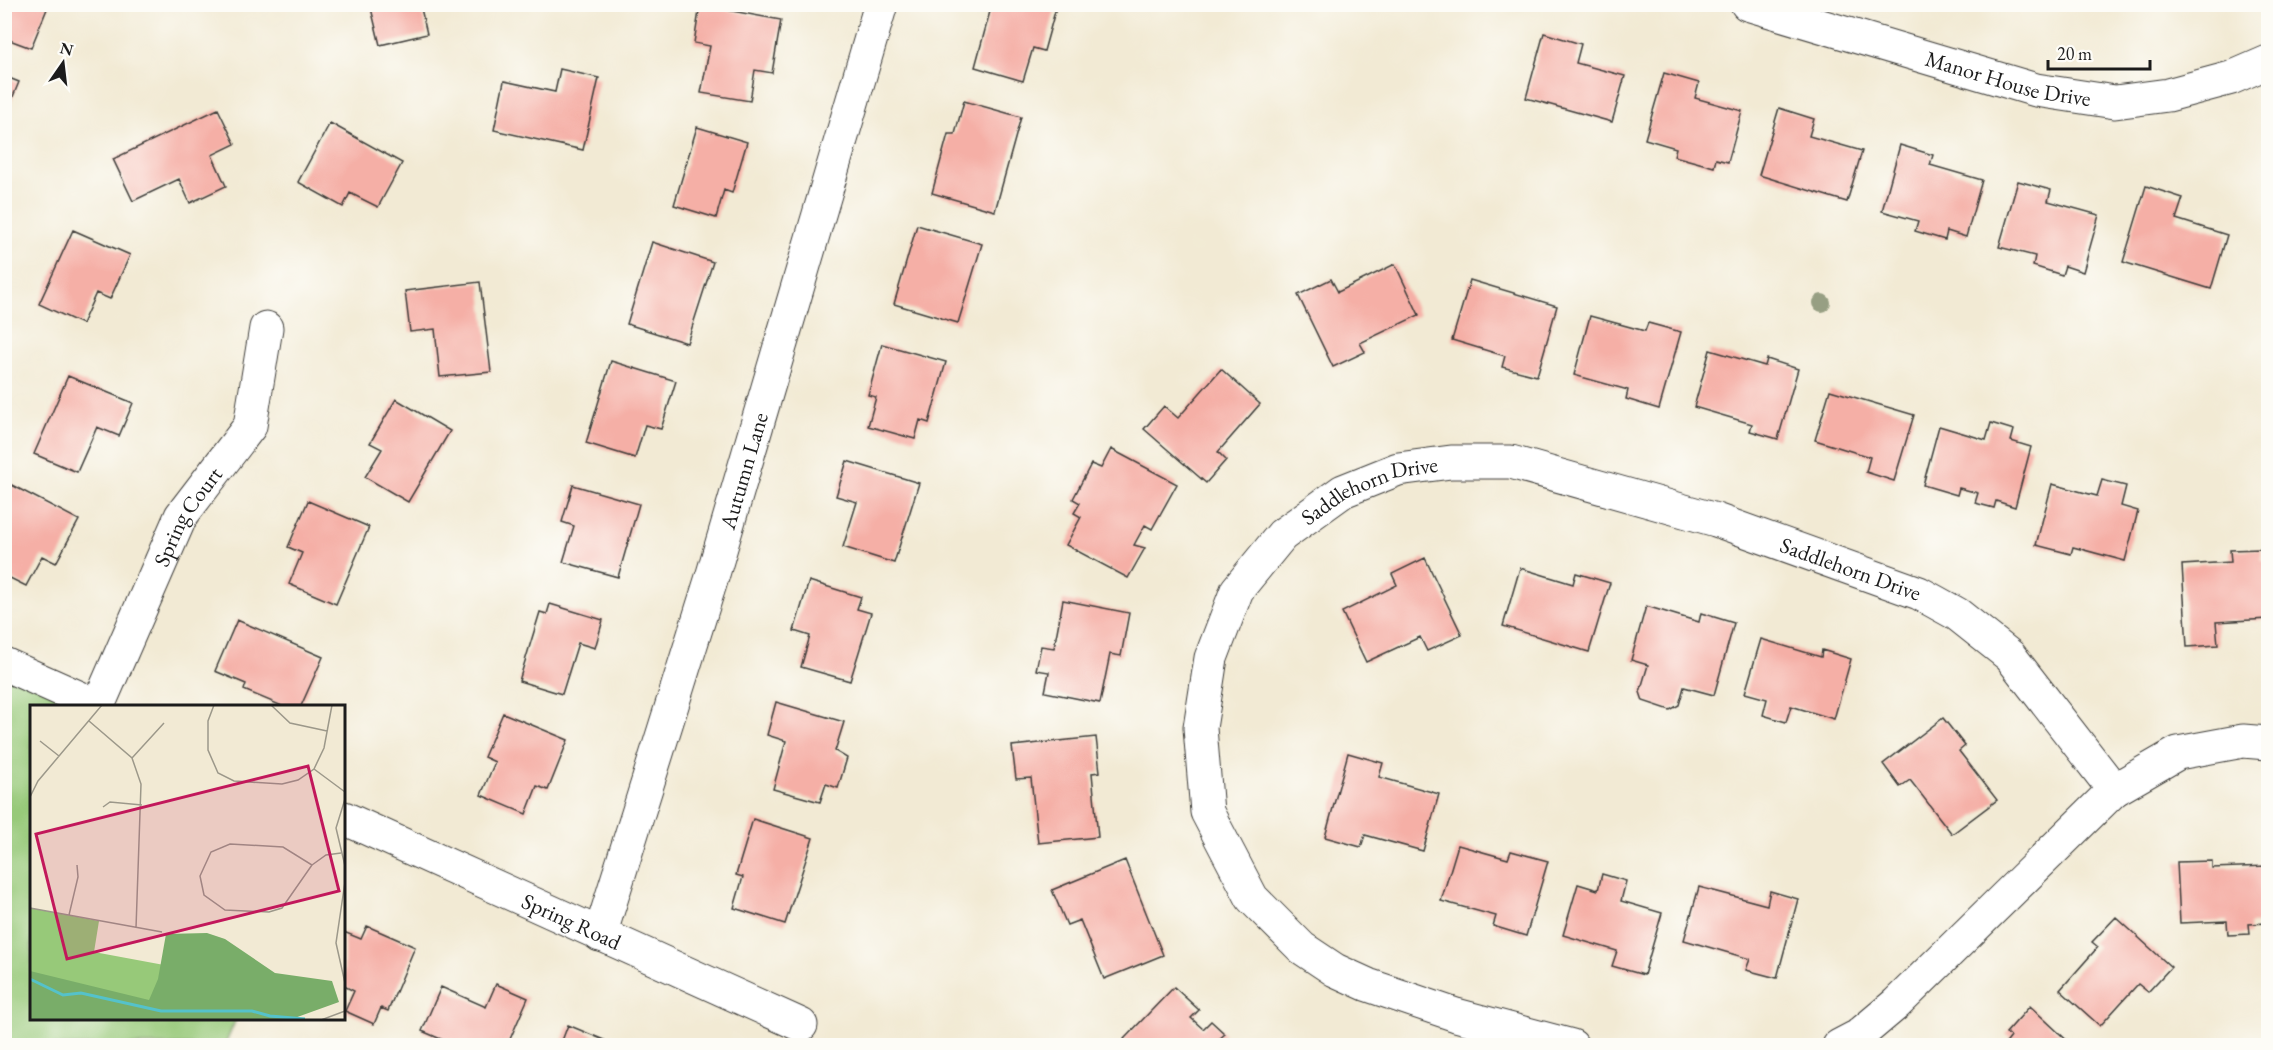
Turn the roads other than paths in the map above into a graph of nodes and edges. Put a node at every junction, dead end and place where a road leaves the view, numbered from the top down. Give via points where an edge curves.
1 (881, 4) edge
2 (1747, 4) edge
3 (2268, 62) edge
4 (266, 328) dead end
5 (4, 664) edge
6 (96, 705) edge
7 (98, 705) edge
8 (2268, 743) edge
9 (2114, 790) junction
10 (345, 818) edge
11 (600, 935) junction
12 (801, 1025) dead end
13 (1572, 1046) edge
14 (1839, 1046) edge

1 - 11 street, Autumn Lane via 713,574
2 - 3 street, Manor House Drive via 2036,90 2115,102 2168,95 2231,78
4 - 7 street, Spring Court via 250,426 182,516
5 - 6 street
8 - 9 street via 2243,741 2178,753
9 - 13 street, Saddlehorn Drive via 2010,656 1957,614 1919,593 1716,520 1511,462 1451,462 1398,469 1343,491 1282,535 1237,590 1211,658 1200,728 1207,812 1252,898 1302,948 1335,970 1456,1015
9 - 14 street via 1896,1004 1858,1036
10 - 11 street, Spring Road
11 - 12 street, Spring Road

